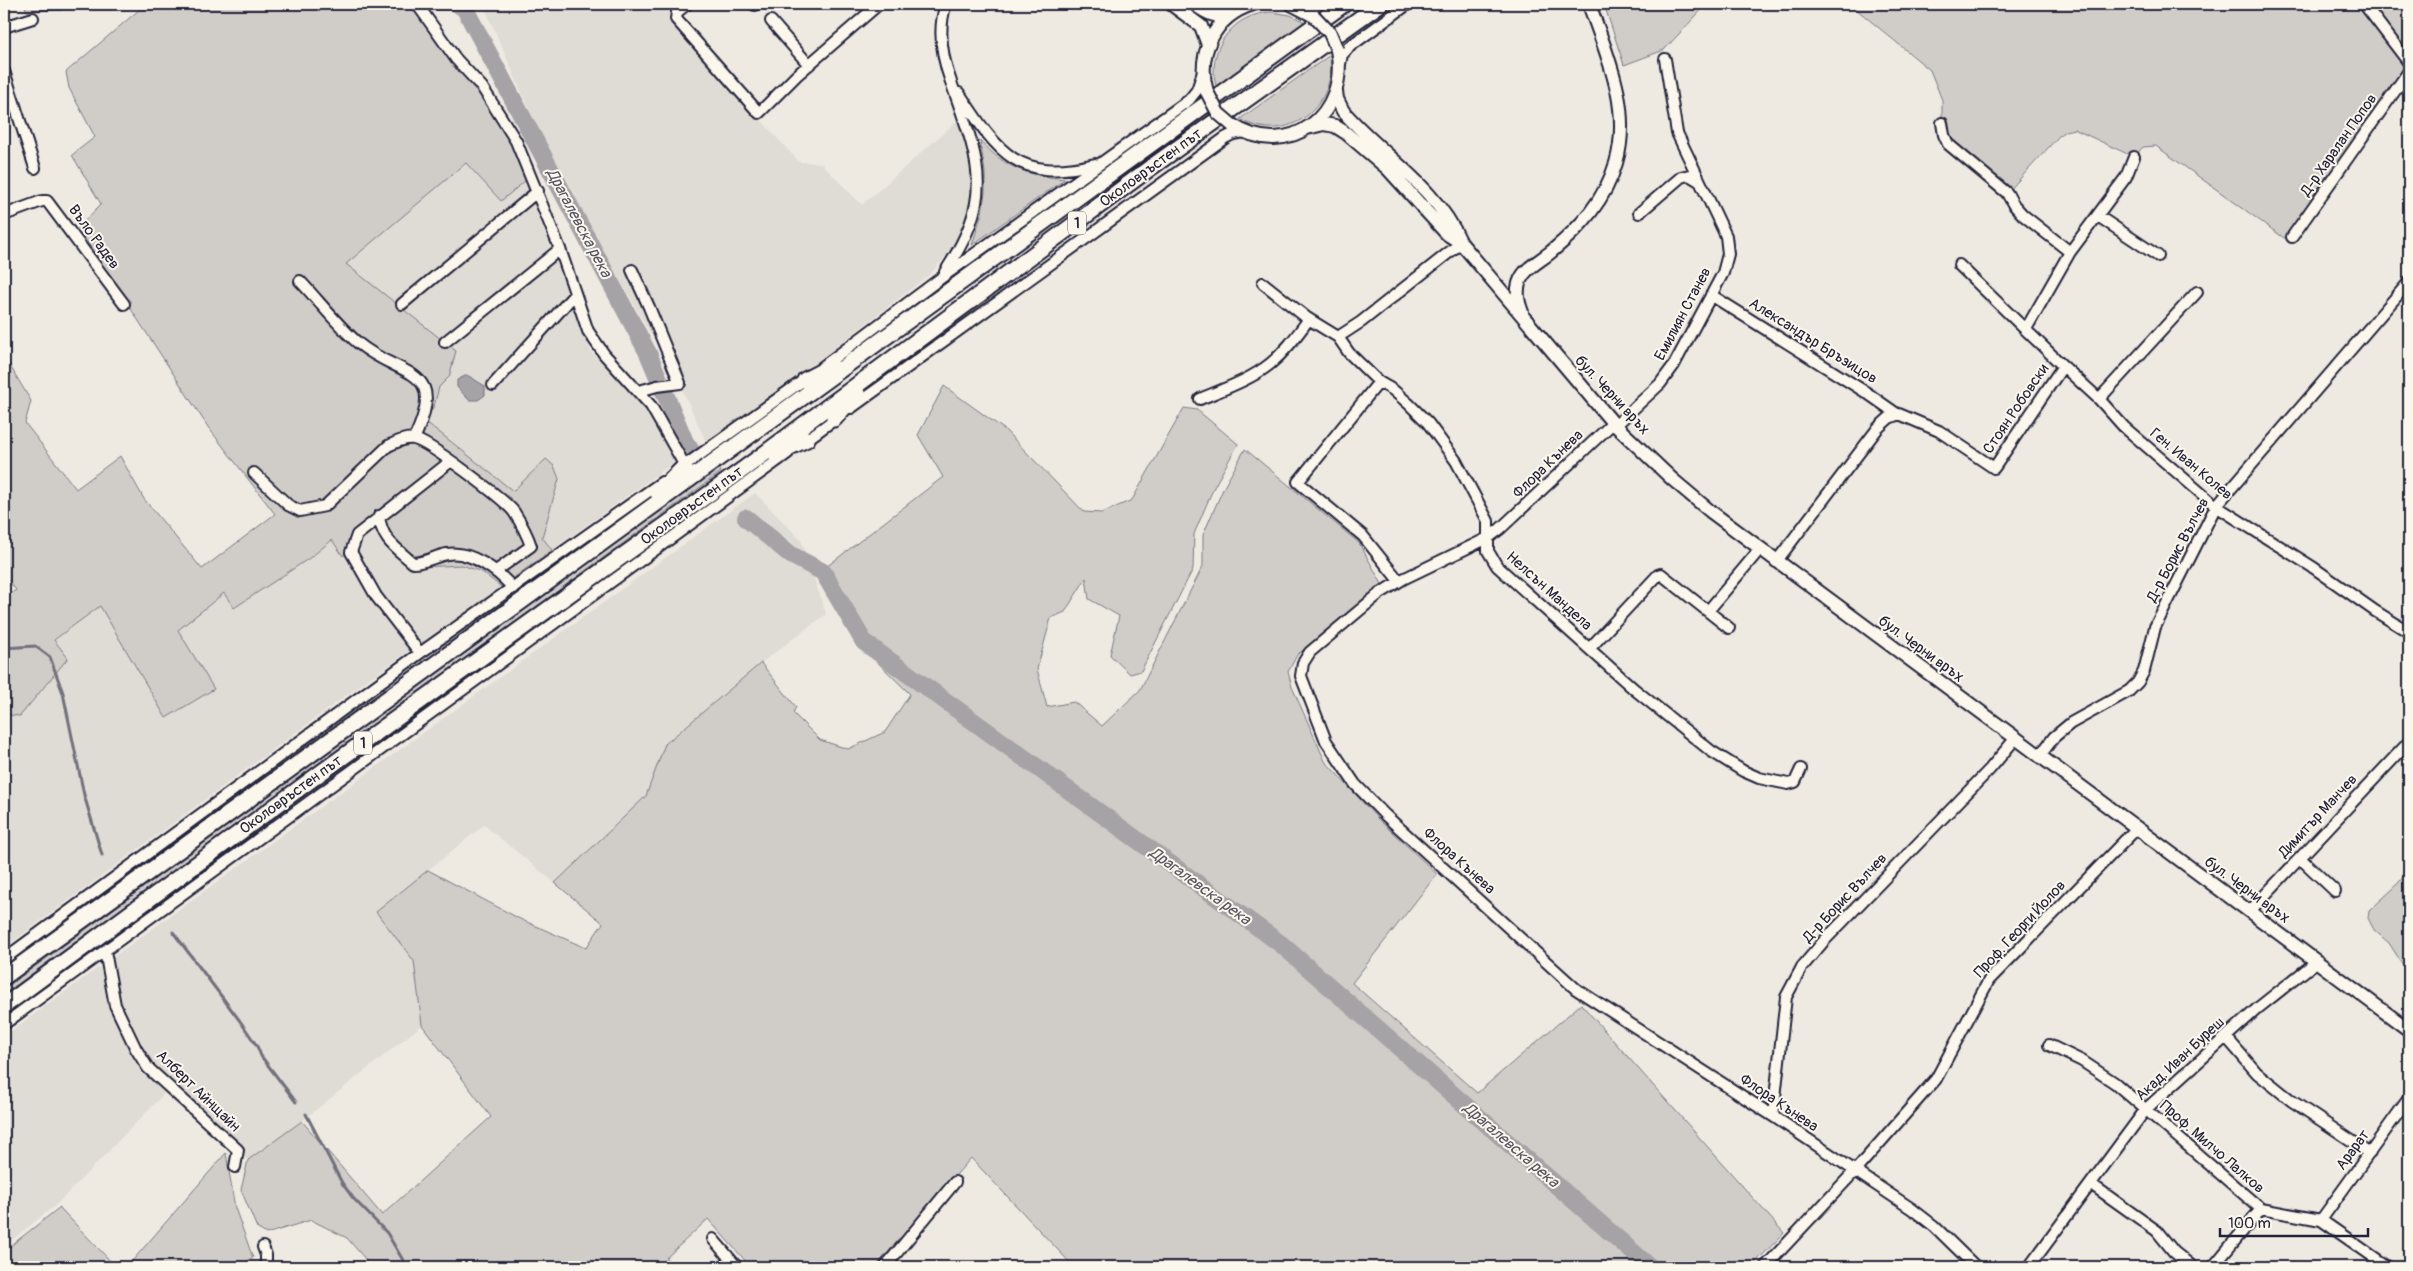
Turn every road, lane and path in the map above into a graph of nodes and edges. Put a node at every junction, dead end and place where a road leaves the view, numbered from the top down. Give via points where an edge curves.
1 (417, 4) edge
2 (687, 4) edge
3 (879, 4) edge
4 (946, 4) edge
5 (1171, 4) edge
6 (1194, 4) edge
7 (1253, 4) edge
8 (1321, 4) edge
9 (1344, 4) edge
10 (1380, 4) edge
11 (1408, 4) edge
12 (1589, 4) edge
13 (2364, 4) edge
14 (1293, 5) edge
15 (1232, 14) junction
16 (33, 18) dead end
17 (771, 21) dead end
18 (4, 27) edge
19 (1208, 45) junction
20 (1665, 59) dead end
21 (2409, 63) edge
22 (1340, 64) junction
23 (809, 65) junction
24 (4, 71) edge
25 (1203, 71) junction
26 (2409, 71) edge
27 (950, 80) junction
28 (1336, 91) junction
29 (1942, 123) dead end
30 (1307, 128) junction
31 (1244, 132) junction
32 (2134, 157) dead end
33 (1101, 163) junction
34 (34, 168) dead end
35 (1699, 180) junction
36 (538, 191) junction
37 (1639, 213) dead end
38 (4, 215) edge
39 (2098, 216) junction
40 (2292, 237) dead end
41 (1461, 243) junction
42 (560, 249) junction
43 (2070, 252) junction
44 (2158, 256) dead end
45 (1959, 265) dead end
46 (632, 270) dead end
47 (942, 278) junction
48 (300, 281) dead end
49 (2409, 282) edge
50 (1263, 283) dead end
51 (2197, 292) dead end
52 (575, 294) junction
53 (1711, 295) junction
54 (124, 304) dead end
55 (402, 304) dead end
56 (1309, 319) junction
57 (1526, 321) junction
58 (2026, 329) junction
59 (1338, 337) junction
60 (445, 342) dead end
61 (867, 349) junction
62 (2063, 366) junction
63 (876, 372) junction
64 (805, 380) junction
65 (1379, 382) junction
66 (493, 385) dead end
67 (639, 391) junction
68 (1200, 399) dead end
69 (2099, 399) junction
70 (1897, 414) junction
71 (834, 419) junction
72 (1614, 424) junction
73 (414, 439) junction
74 (807, 439) junction
75 (452, 461) junction
76 (686, 466) junction
77 (745, 468) junction
78 (1994, 468) joint
79 (254, 473) dead end
80 (2216, 506) junction
81 (379, 516) junction
82 (623, 528) junction
83 (1488, 538) junction
84 (1760, 549) junction
85 (1776, 562) junction
86 (496, 571) junction
87 (1399, 581) junction
88 (513, 588) junction
89 (1708, 611) junction
90 (1729, 628) dead end
91 (2409, 632) edge
92 (1590, 648) junction
93 (420, 653) junction
94 (2015, 739) junction
95 (2409, 742) edge
96 (2039, 757) junction
97 (1801, 769) dead end
98 (2136, 829) junction
99 (2300, 858) junction
100 (2334, 891) dead end
101 (2250, 911) junction
102 (105, 951) junction
103 (4, 959) edge
104 (2316, 962) junction
105 (4, 977) edge
106 (4, 1006) edge
107 (4, 1024) edge
108 (2409, 1030) edge
109 (2226, 1037) junction
110 (2049, 1045) dead end
111 (2409, 1098) edge
112 (2146, 1110) junction
113 (1773, 1116) junction
114 (2370, 1153) junction
115 (235, 1167) dead end
116 (1854, 1172) junction
117 (956, 1182) dead end
118 (2091, 1184) junction
119 (2262, 1209) junction
120 (2321, 1220) junction
121 (713, 1239) dead end
122 (264, 1247) dead end
123 (266, 1267) edge
124 (737, 1267) edge
125 (885, 1267) edge
126 (1765, 1267) edge
127 (1976, 1267) edge
128 (2029, 1267) edge
129 (2193, 1267) edge
130 (2212, 1267) edge
131 (2388, 1267) edge

1 - 36 street via 456,59 482,87 516,141
2 - 23 street via 677,12 676,19 759,113
3 - 23 street
4 - 27 street via 941,42
5 - 19 main road via 1201,26
6 - 15 main road via 1210,14
7 - 15 main road
8 - 14 street via 1313,7
9 - 61 highway, Околовръстен път / 1
10 - 63 highway, Околовръстен път / 1 via 1142,174
11 - 22 street via 1349,47
12 - 57 main road via 1617,87 1621,116 1619,149 1609,180 1587,218 1567,239 1527,270 1520,280 1517,296
13 - 21 street
14 - 22 main road, bridge via 1314,16 1330,33
15 - 19 main road via 1216,30
16 - 18 street
17 - 23 street
19 - 25 main road
20 - 35 street, Емилиян Станев via 1677,133
22 - 28 main road
24 - 34 street
25 - 31 main road, bridge via 1207,92 1218,113
25 - 33 street via 1193,96
26 - 40 street, Д-р Харалан Попов
27 - 33 street via 992,142 1019,161 1052,170
27 - 47 street via 974,150 978,187 970,226
28 - 30 main road via 1324,112
28 - 41 main road, бул. Черни връх via 1336,99 1343,111 1430,195 1454,227
29 - 43 street via 1948,144 2007,192 2023,215
30 - 31 main road via 1277,138
30 - 41 main road, бул. Черни връх via 1330,125 1346,132 1399,181 1447,234
31 - 71 street, Околовръстен път via 1225,138
32 - 39 street via 2126,177
33 - 47 street
35 - 37 street via 1689,175 1681,176
35 - 53 street, Емилиян Станев via 1728,245 1723,273
36 - 42 street
36 - 55 street
38 - 54 street, Въло Радев via 47,201
39 - 43 street
39 - 44 street
41 - 57 main road, бул. Черни връх
41 - 59 street
42 - 52 street
42 - 60 street
43 - 58 street
45 - 58 street, Ген. Иван Колев
46 - 67 street via 680,383
47 - 64 street
48 - 73 street via 359,343 415,374 426,390 427,403 425,416
49 - 80 street, Д-р Борис Вълчев
50 - 56 street, Нелсън Мандела
51 - 69 street
52 - 66 street
52 - 67 street via 588,331 604,354
53 - 70 street, Александър Бръзицов
53 - 72 street, Емилиян Станев via 1667,375
56 - 59 street, Нелсън Мандела
56 - 68 street via 1270,365
57 - 72 main road, бул. Черни връх
58 - 62 street, Ген. Иван Колев
59 - 65 street, Нелсън Мандела via 1345,350
61 - 64 highway
61 - 82 highway, Околовръстен път / 1
62 - 69 street, Ген. Иван Колев
62 - 78 street, Стоян Робовски
63 - 71 highway
63 - 77 highway, Околовръстен път / 1
64 - 76 street
65 - 83 street, Нелсън Мандела via 1409,404 1445,444 1488,521
65 - 87 street via 1298,482 1363,536
67 - 76 street
69 - 80 street, Ген. Иван Колев via 2124,427
70 - 78 street, Александър Бръзицов via 1932,426
70 - 85 street via 1878,428
71 - 74 street, Околовръстен път
72 - 83 street, Флора Кънева
72 - 84 main road, бул. Черни връх via 1672,479
73 - 75 street
73 - 79 street via 388,446 325,506 300,511 288,505
74 - 77 highway
74 - 102 street, Околовръстен път
75 - 81 street
75 - 86 street via 514,512 526,530 531,546
76 - 82 highway
76 - 88 street
77 - 106 highway, Околовръстен път / 1 via 327,768
80 - 91 street, Ген. Иван Колев
80 - 96 street, Д-р Борис Вълчев via 2155,627 2144,672 2138,682 2130,691 2071,723 2054,737
81 - 86 street via 381,530 387,540 413,563 451,554 466,556
81 - 93 street via 356,535 352,552 376,596
82 - 105 highway, Околовръстен път / 1
83 - 87 street, Флора Кънева
83 - 92 street, Нелсън Мандела via 1488,551 1497,566
84 - 85 main road, бул. Черни връх
84 - 89 street
85 - 94 main road, бул. Черни връх
86 - 88 street
87 - 113 street, Флора Кънева via 1310,652 1301,667 1300,676 1338,762 1385,815 1576,989
88 - 93 street
89 - 90 street
89 - 92 street via 1662,574 1658,575
92 - 97 street, Нелсън Мандела via 1634,689 1720,757 1759,778 1793,784
93 - 103 street
94 - 96 main road, бул. Черни връх
94 - 113 street, Д-р Борис Вълчев via 1990,770 1802,967 1786,997
95 - 99 street, Димитър Манчев
96 - 98 main road, бул. Черни връх
98 - 101 main road, бул. Черни връх
98 - 116 street, Проф. Георги Йолов via 1988,980 1936,1079
99 - 100 street
99 - 101 street, Димитър Манчев
101 - 104 main road, бул. Черни връх
102 - 107 street, Околовръстен път
102 - 115 street, Алберт Айнщайн via 115,1005 136,1049 148,1068 238,1150
104 - 108 main road, бул. Черни връх
104 - 109 street, Акад. Иван Буреш
109 - 112 street, Акад. Иван Буреш
109 - 114 street via 2257,1073 2292,1101
110 - 112 street, Проф. Милчо Лалков via 2116,1083
111 - 114 street, Арарат
112 - 118 street, Акад. Иван Буреш
112 - 119 street, Проф. Милчо Лалков
113 - 116 street, Флора Кънева
114 - 120 street, Арарат
116 - 126 street, Проф. Георги Йолов
116 - 127 street, Флора Кънева via 1934,1226
117 - 125 street
118 - 128 street, Акад. Иван Буреш
118 - 129 street via 2157,1231 2174,1252
119 - 120 street, Проф. Милчо Лалков
119 - 130 street
120 - 131 street, Проф. Милчо Лалков
121 - 124 street
122 - 123 street

